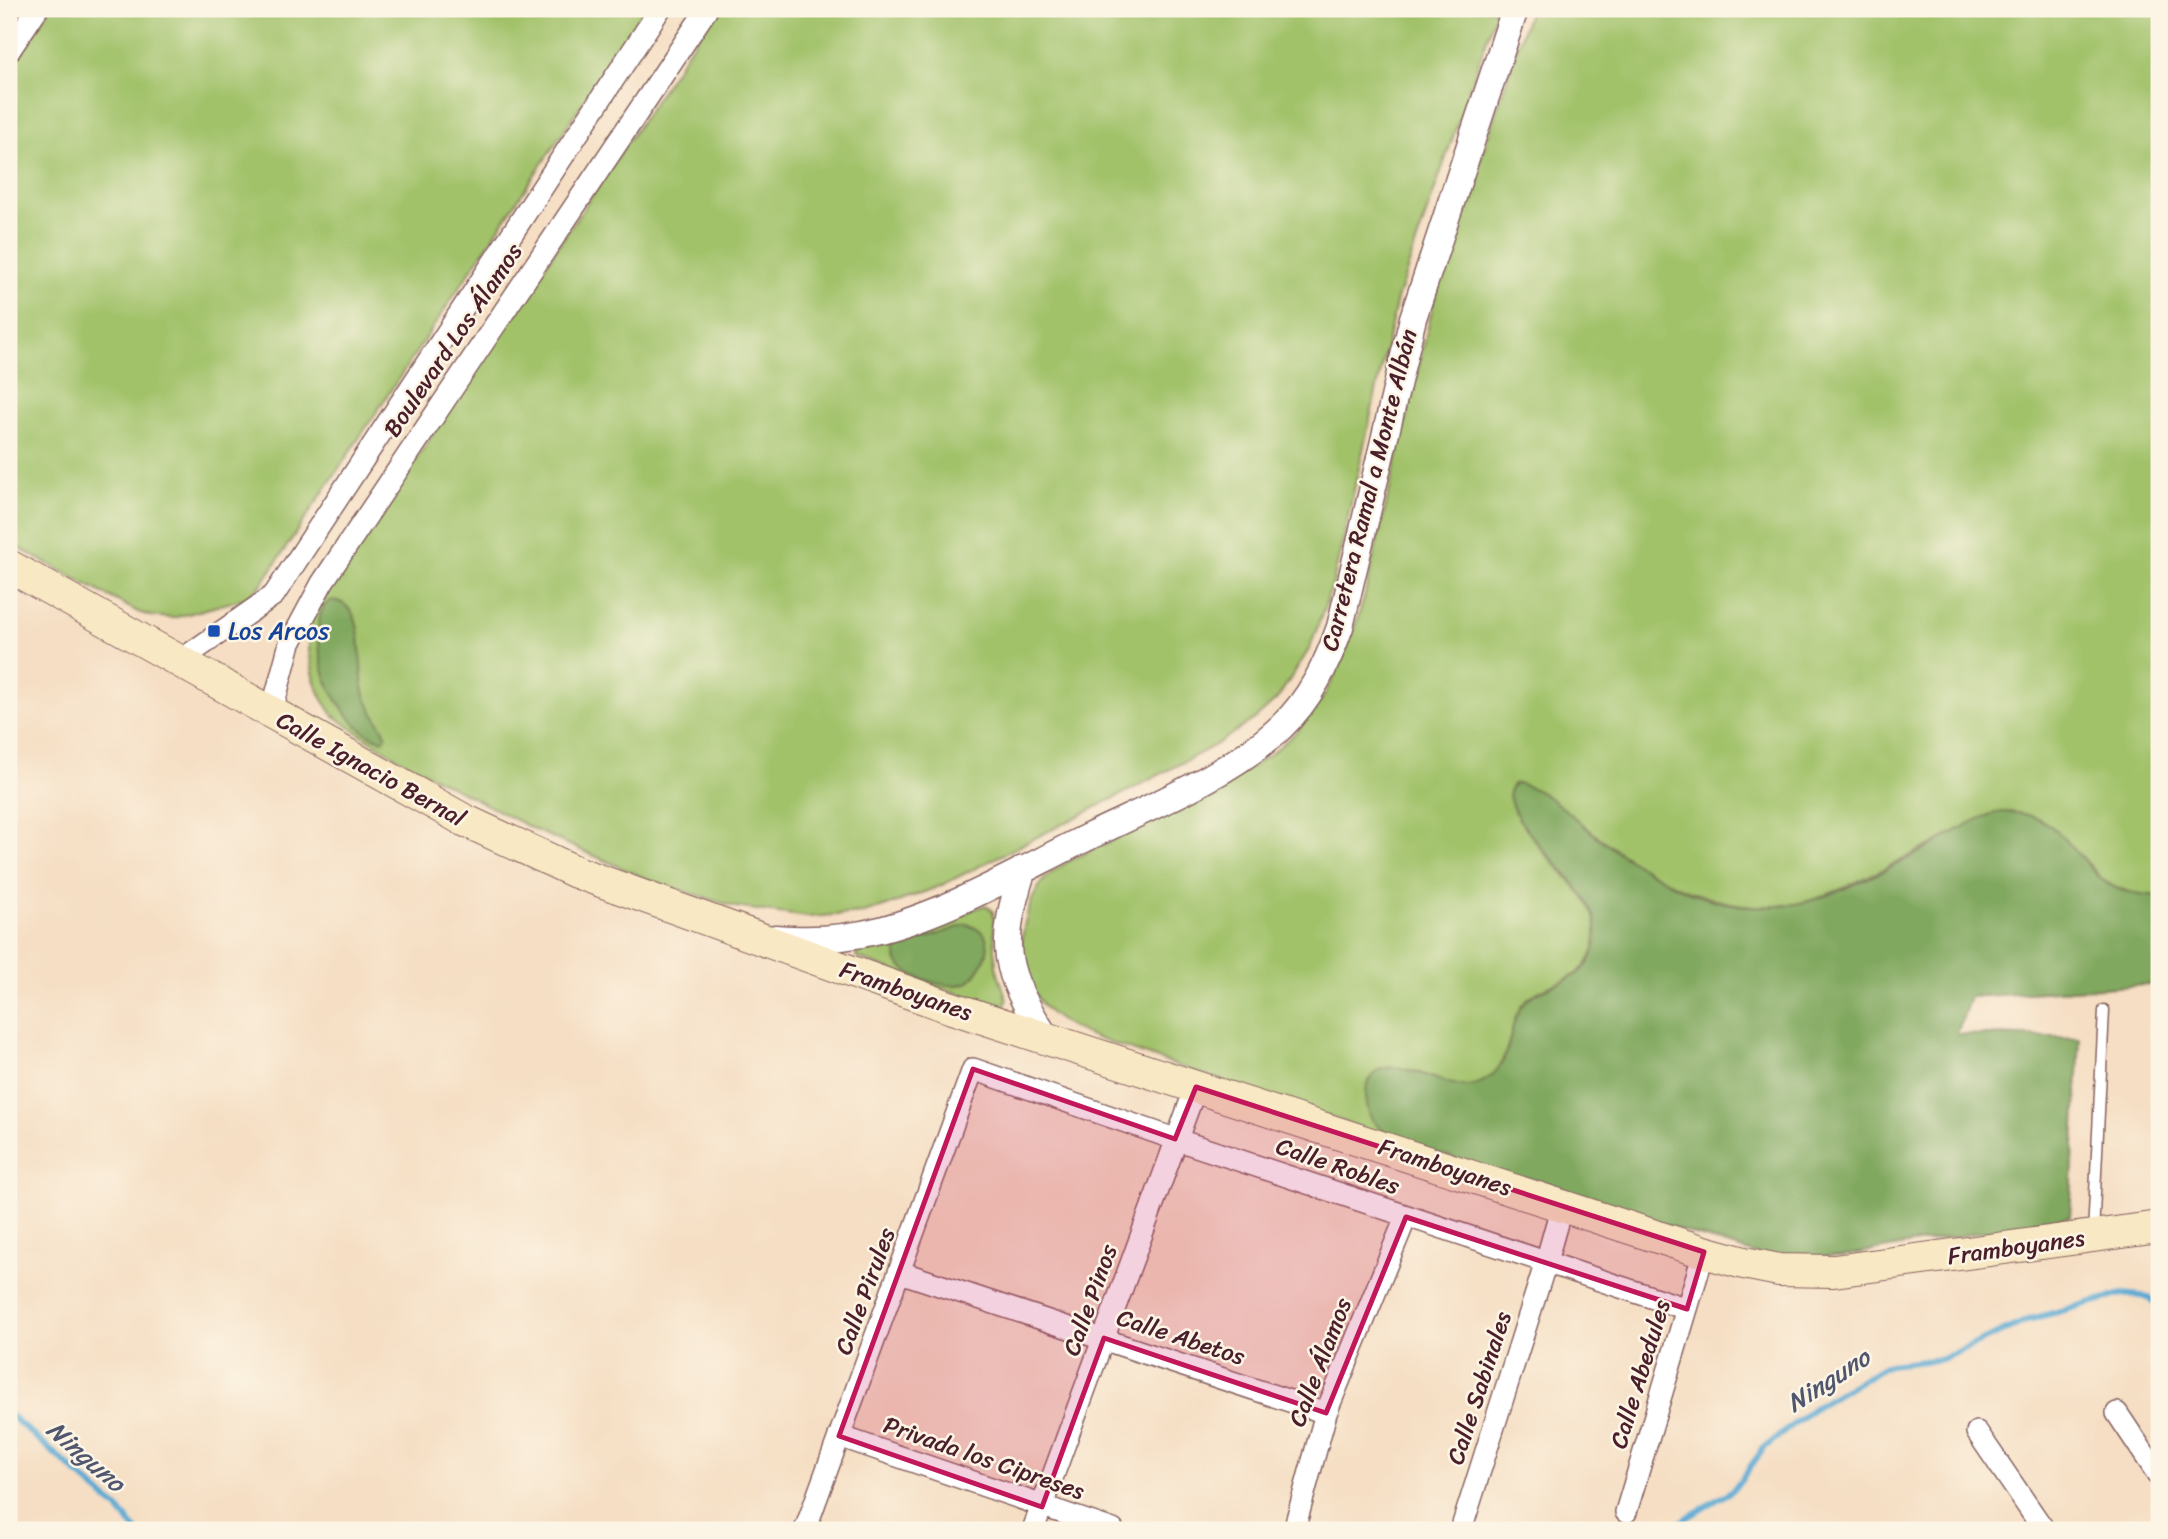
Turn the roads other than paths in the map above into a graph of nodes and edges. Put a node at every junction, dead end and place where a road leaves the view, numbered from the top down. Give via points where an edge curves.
1 (37, 9) edge
2 (660, 9) edge
3 (707, 9) edge
4 (1515, 9) edge
5 (693, 29) junction
6 (9, 51) edge
7 (9, 566) edge
8 (178, 662) junction
9 (271, 714) junction
10 (1023, 869) junction
11 (750, 936) junction
12 (2104, 1010) dead end
13 (1046, 1038) junction
14 (973, 1069) joint
15 (1196, 1087) junction
16 (1175, 1139) junction
17 (1562, 1205) junction
18 (1406, 1217) junction
19 (2159, 1227) edge
20 (2093, 1237) junction
21 (1704, 1252) junction
22 (1546, 1262) junction
23 (900, 1272) junction
24 (1687, 1309) junction
25 (1104, 1338) junction
26 (1326, 1413) junction
27 (2117, 1413) dead end
28 (1977, 1432) dead end
29 (839, 1436) junction
30 (2159, 1476) edge
31 (1042, 1507) junction
32 (1626, 1511) dead end
33 (805, 1530) edge
34 (1033, 1530) edge
35 (1112, 1530) edge
36 (1294, 1530) edge
37 (1463, 1530) edge
38 (2044, 1530) edge

1 - 6 street
2 - 5 street
2 - 8 street, Boulevard Los Álamos via 274,595
3 - 5 street, Boulevard Los Álamos
4 - 10 street, Carretera Ramal a Monte Albán via 1413,318 1340,627 1322,671 1300,707 1262,743 1185,789
5 - 9 street, Boulevard Los Álamos via 322,583 290,643
7 - 8 main road, Calle Ignacio Bernal
8 - 9 main road, Calle Ignacio Bernal
9 - 11 main road, Calle Ignacio Bernal via 536,855
10 - 11 street, Carretera Ramal a Monte Albán via 938,909 870,933 802,940
10 - 13 street via 1007,927 1008,954 1016,988
11 - 13 main road, Framboyanes
12 - 20 lane
13 - 15 main road, Framboyanes
14 - 16 street, Calle Robles
14 - 23 street, Calle Pirules
15 - 16 street, Calle Pinos
15 - 17 main road, Framboyanes
16 - 18 street, Calle Robles
16 - 25 street, Calle Pinos
17 - 21 main road, Framboyanes
17 - 22 street, Calle Sabinales
18 - 22 street, Calle Robles
18 - 26 street, Calle Álamos
19 - 20 main road, Framboyanes
20 - 21 main road, Framboyanes via 1834,1271 1779,1270
21 - 24 street, Calle Abedules
22 - 24 street, Calle Robles
22 - 37 street, Calle Sabinales
23 - 25 street, Calle Abetos
23 - 29 street, Calle Pirules
24 - 32 street, Calle Abedules
25 - 26 street, Calle Abetos
25 - 31 street, Calle Pinos
26 - 36 street, Calle Álamos
27 - 30 street
28 - 38 street
29 - 31 street, Privada los Cipreses
29 - 33 street, Calle Pirules
31 - 34 street, Calle Pinos
31 - 35 street, Privada los Cipreses

